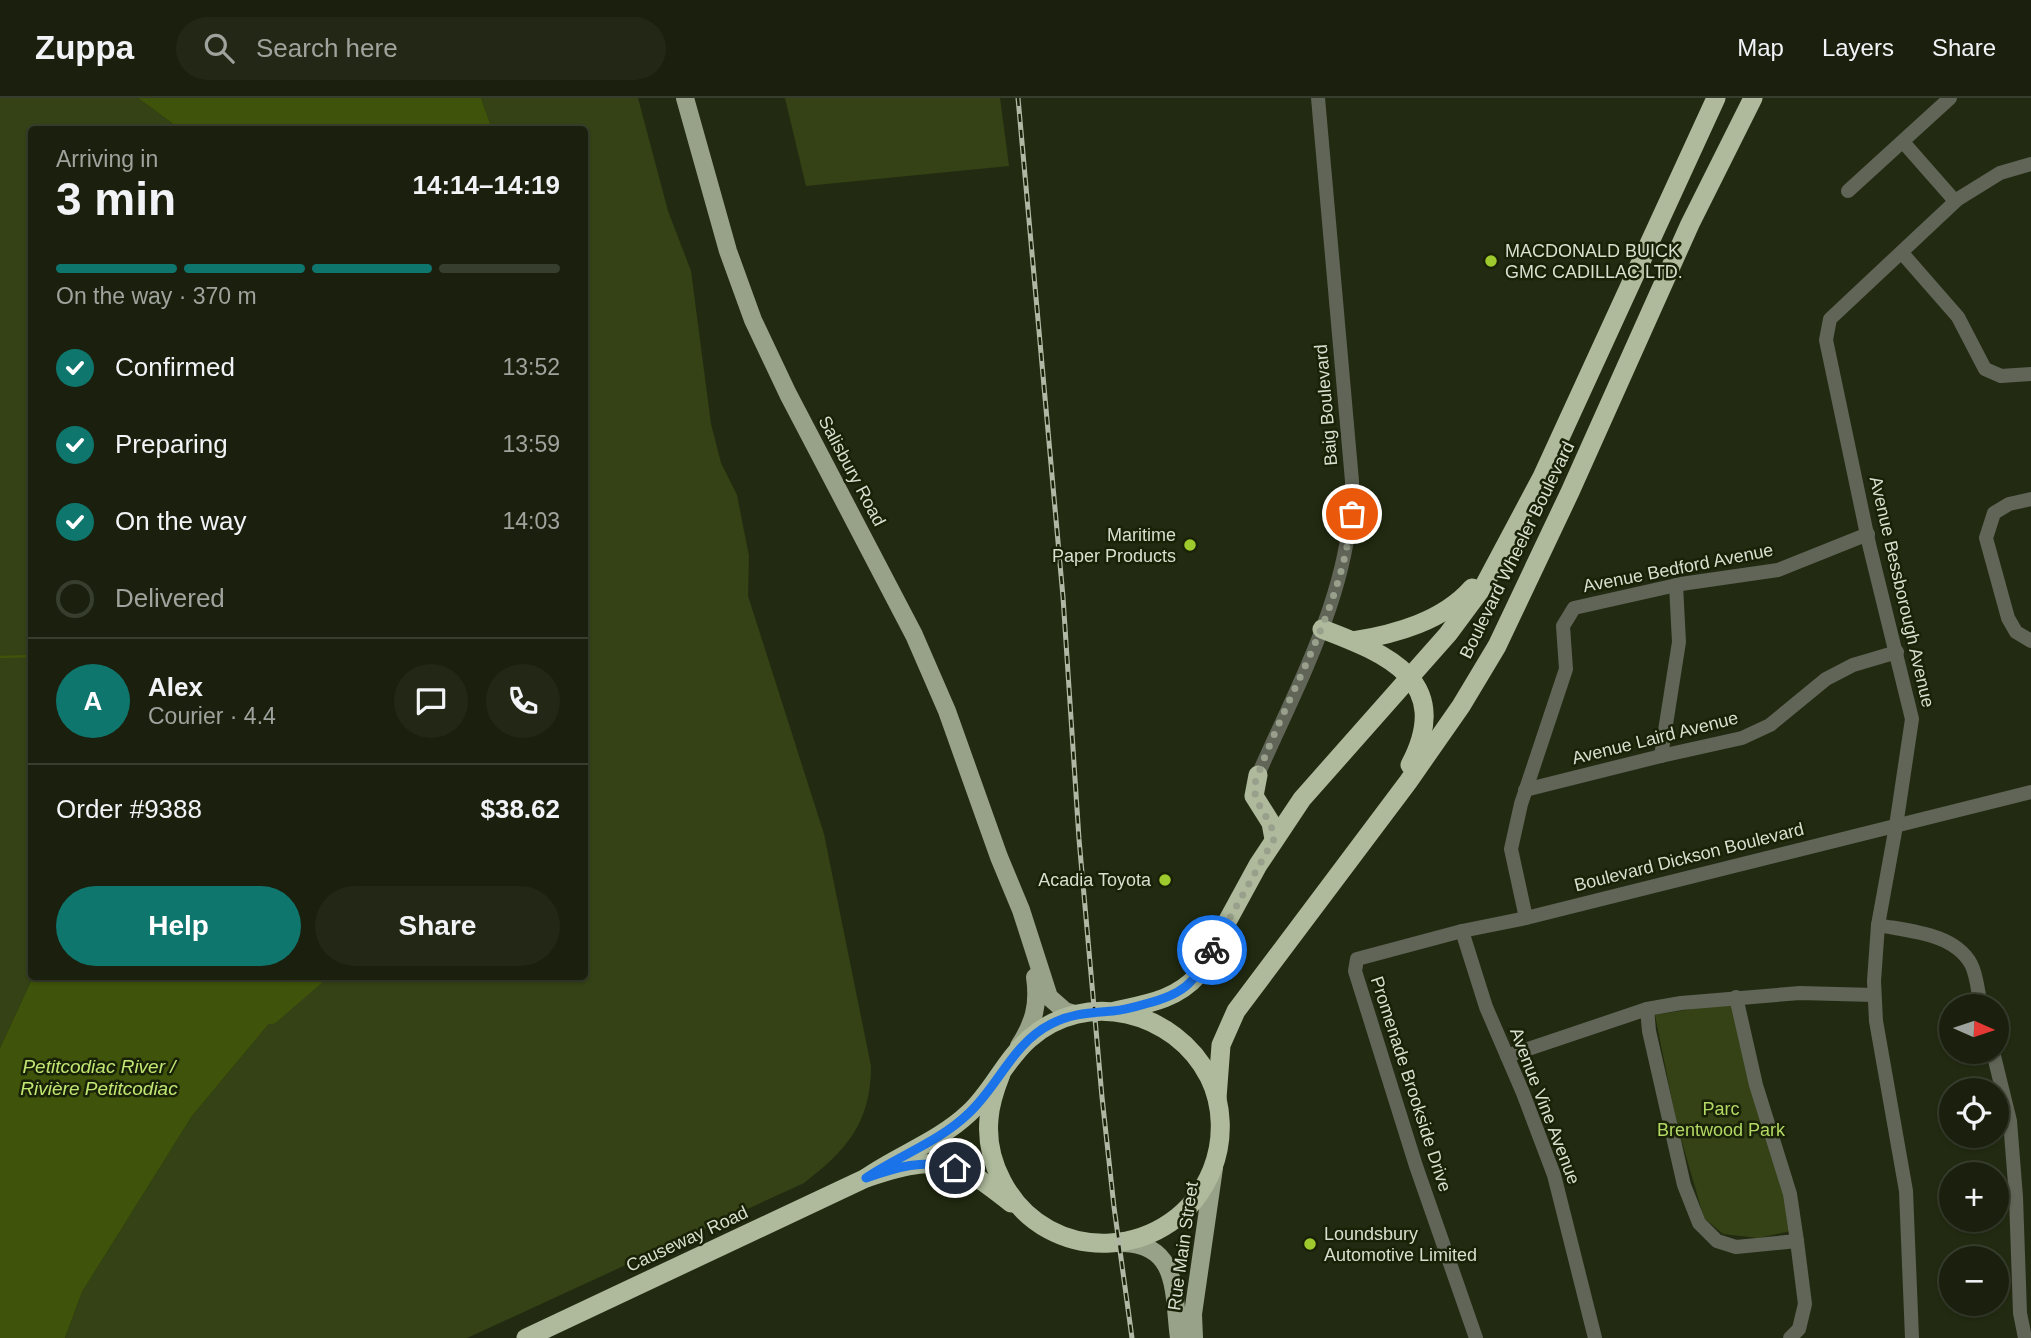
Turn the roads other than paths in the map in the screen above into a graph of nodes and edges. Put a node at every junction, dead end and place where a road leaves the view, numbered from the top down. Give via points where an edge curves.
1 (685, 98) edge
2 (1318, 98) edge
3 (1716, 98) edge
4 (1753, 98) edge
5 (1950, 98) edge
6 (1903, 143) junction
7 (2031, 164) edge
8 (1848, 191) dead end
9 (1955, 201) junction
10 (1902, 253) junction
11 (2031, 374) edge
12 (2031, 499) edge
13 (1868, 534) junction
14 (1506, 546) junction
15 (1676, 586) junction
16 (1322, 629) junction
17 (1353, 641) junction
18 (2031, 641) edge
19 (1897, 652) junction
20 (1411, 676) junction
21 (1661, 755) junction
22 (1258, 775) joint
23 (1525, 790) junction
24 (2031, 792) edge
25 (1383, 815) junction
26 (1896, 826) junction
27 (1274, 839) junction
28 (999, 857) junction
29 (1526, 918) junction
30 (1878, 925) junction
31 (1462, 931) junction
32 (1357, 960) joint
33 (1978, 994) edge
34 (1874, 995) junction
35 (1736, 997) junction
36 (1647, 1009) junction
37 (1115, 1011) junction
38 (1075, 1014) junction
39 (1507, 1056) junction
40 (1996, 1064) edge
41 (1007, 1065) junction
42 (1217, 1098) junction
43 (1216, 1160) junction
44 (866, 1178) junction
45 (1024, 1211) junction
46 (1797, 1241) junction
47 (1117, 1243) junction
48 (526, 1338) edge
49 (1179, 1338) edge
50 (1194, 1338) edge
51 (1476, 1338) edge
52 (1595, 1338) edge
53 (1790, 1338) edge
54 (1912, 1338) edge
55 (2025, 1338) edge

1 - 28 main road, Salisbury Road via 728,251 753,320 914,635 947,711
2 - 16 street, Baig Boulevard via 1352,481 1347,548
3 - 14 highway, Boulevard Wheeler Boulevard
4 - 25 highway, Boulevard Wheeler Boulevard via 1690,224 1497,646 1449,724
5 - 6 street
6 - 8 street
6 - 9 street
7 - 9 street, Avenue Bessborough Avenue via 2000,173
9 - 10 street, Avenue Bessborough Avenue
10 - 11 street via 1958,317 1985,369 2001,376
10 - 13 street, Avenue Bessborough Avenue via 1830,319 1826,340
12 - 18 street via 1994,513 1986,538 2008,618 2016,632
13 - 15 street, Avenue Bedford Avenue via 1778,570
13 - 19 street, Avenue Bessborough Avenue
14 - 17 highway via 1467,594 1448,609 1397,632
14 - 20 highway, Boulevard Wheeler Boulevard via 1475,599
15 - 21 street via 1679,642
15 - 23 street, Avenue Bedford Avenue via 1573,608 1563,626 1566,669
16 - 17 highway
16 - 22 street, Baig Boulevard
17 - 20 highway
19 - 21 street, Avenue Laird Avenue via 1826,679 1770,725 1742,738
19 - 26 street, Avenue Bessborough Avenue via 1912,719
20 - 25 highway via 1422,702 1421,740
20 - 27 highway, Boulevard Wheeler Boulevard via 1328,768
21 - 23 street, Avenue Laird Avenue
22 - 27 highway via 1254,796 1271,823
23 - 29 street via 1511,849
24 - 26 street, Boulevard Dickson Boulevard
25 - 42 highway, Boulevard Wheeler Boulevard via 1232,1018 1222,1045
26 - 29 street, Boulevard Dickson Boulevard
26 - 30 street, Avenue Bessborough Avenue
27 - 37 highway, Boulevard Wheeler Boulevard via 1192,982 1171,997
28 - 38 main road, Salisbury Road via 1049,996
28 - 41 main road, Salisbury Road via 1004,890 1037,994 1030,1030
29 - 31 street, Boulevard Dickson Boulevard
30 - 33 street via 1951,943 1970,963
30 - 34 street, Avenue Bessborough Avenue
31 - 32 street, Boulevard Dickson Boulevard
31 - 39 street, Avenue Vine Avenue
32 - 51 street, Promenade Brookside Drive via 1356,971 1416,1166
34 - 35 street
34 - 54 street, Avenue Bessborough Avenue via 1906,1191
35 - 36 street
35 - 46 street via 1756,1085 1790,1194
36 - 39 street
36 - 46 street via 1684,1185 1699,1223 1717,1241 1736,1247
37 - 38 highway
37 - 42 highway via 1154,1022 1187,1046 1205,1070
38 - 41 highway via 1030,1038
39 - 52 street, Avenue Vine Avenue via 1554,1175
40 - 55 street via 2010,1121
41 - 44 highway, Causeway Road via 971,1112 930,1142
41 - 45 highway via 992,1097 990,1146 996,1170
42 - 43 highway
43 - 47 highway via 1195,1200 1179,1216 1160,1229
43 - 50 main road, Rue Main Street
44 - 45 highway, Causeway Road via 897,1167 941,1163 969,1172
44 - 48 highway, Causeway Road
45 - 47 highway via 1048,1229 1075,1240
46 - 53 street via 1805,1304 1799,1329
47 - 49 main road, Rue Main Street via 1150,1247 1164,1258

